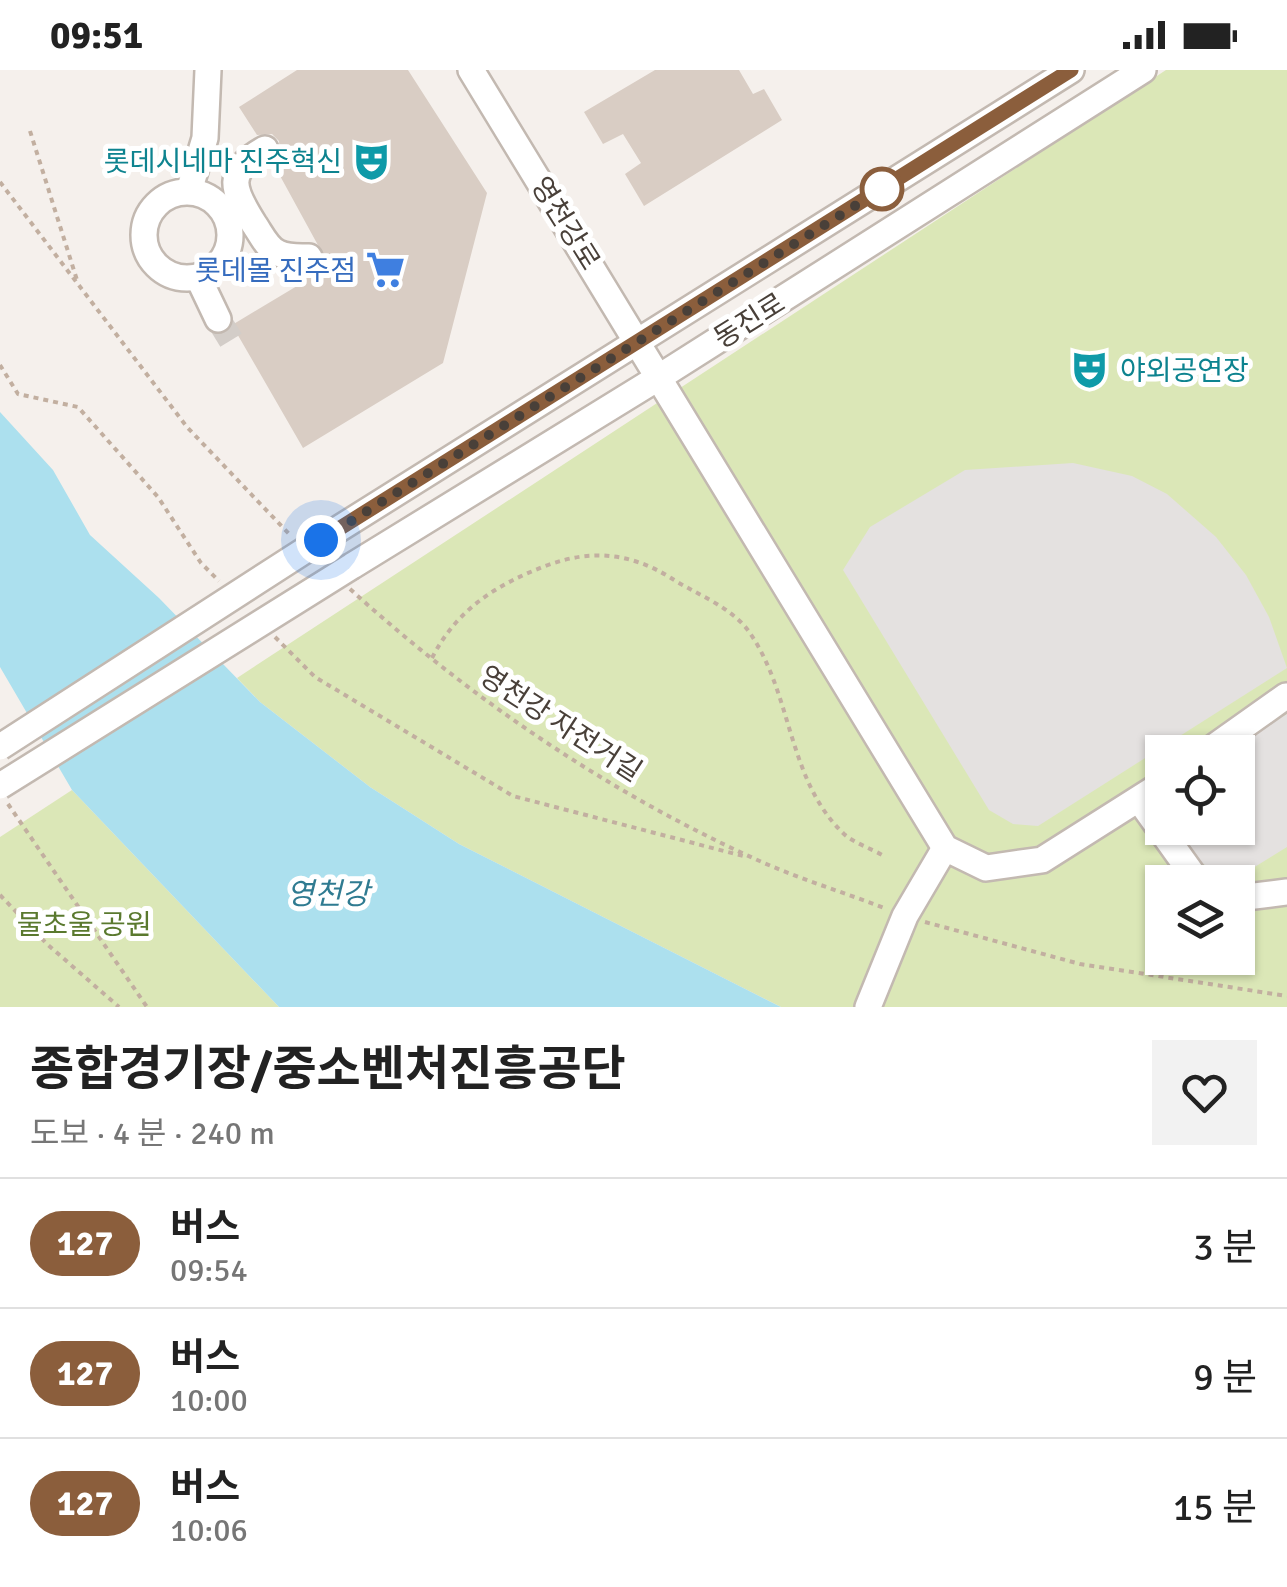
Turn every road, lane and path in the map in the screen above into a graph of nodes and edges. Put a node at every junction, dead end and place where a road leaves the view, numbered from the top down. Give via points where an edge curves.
1 (208, 70) edge
2 (471, 70) edge
3 (1071, 70) edge
4 (1143, 70) edge
5 (30, 132) dead end
6 (265, 149) dead end
7 (0, 182) edge
8 (189, 192) junction
9 (231, 237) junction
10 (265, 240) junction
11 (309, 257) dead end
12 (198, 277) junction
13 (79, 286) junction
14 (218, 319) tunnel mouth
15 (639, 341) junction
16 (0, 365) edge
17 (661, 376) junction
18 (292, 537) dead end
19 (349, 575) junction
20 (226, 589) dead end
21 (264, 626) dead end
22 (432, 658) junction
23 (1286, 696) edge
24 (1231, 735) edge
25 (0, 747) edge
26 (0, 789) edge
27 (1145, 796) edge
28 (1140, 800) junction
29 (945, 848) junction
30 (884, 856) dead end
31 (753, 858) junction
32 (1186, 865) edge
33 (1287, 892) edge
34 (0, 895) edge
35 (1255, 896) edge
36 (905, 916) junction
37 (1287, 996) edge
38 (119, 1007) edge
39 (147, 1007) edge
40 (868, 1007) edge

1 - 8 street via 205,138
2 - 15 street, 영천강로
3 - 15 street, 동진로
4 - 17 street, 동진로
5 - 13 path
6 - 10 street via 244,161 234,185
7 - 13 path
8 - 9 street via 224,210
8 - 12 street via 160,201 150,212 144,241 158,267
9 - 10 street
9 - 12 street via 221,262
10 - 11 street via 283,256
12 - 14 street
13 - 18 path via 187,427
15 - 17 street, 영천강로
15 - 25 street, 동진로, bridge
16 - 20 path via 18,394 78,407 158,497 201,564
17 - 19 street, 동진로
17 - 29 street, 영천강로
19 - 22 path, 영천강 자전거길
19 - 26 street, 동진로, bridge
21 - 31 path via 316,677 514,796
22 - 30 path via 447,628 476,601 541,568 573,556 615,554 649,564 744,626 774,679 803,773 822,807 846,836
22 - 31 path, 영천강 자전거길 via 501,713 642,801
23 - 24 street
26 - 39 path
27 - 28 street
28 - 29 street via 1042,860 986,868
28 - 32 street
29 - 36 street
31 - 36 path, 영천강 자전거길
33 - 35 street
34 - 38 path
36 - 37 path, 영천강 자전거길 via 1080,964
36 - 40 street

